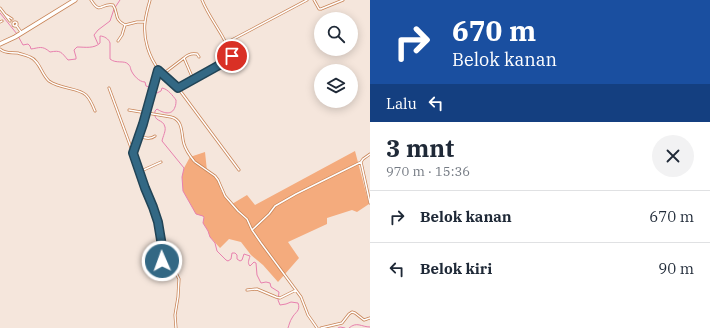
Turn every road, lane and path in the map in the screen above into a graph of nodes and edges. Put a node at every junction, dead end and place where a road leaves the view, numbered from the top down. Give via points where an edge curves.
1 (75, 0) edge
2 (91, 0) edge
3 (150, 0) edge
4 (202, 0) edge
5 (307, 0) edge
6 (314, 0) edge
7 (343, 0) edge
8 (0, 8) edge
9 (145, 22) junction
10 (125, 25) junction
11 (21, 33) junction
12 (118, 41) dead end
13 (226, 43) junction
14 (0, 44) edge
15 (1, 50) edge
16 (199, 57) dead end
17 (184, 58) junction
18 (158, 70) junction
19 (163, 74) junction
20 (193, 79) junction
21 (109, 88) dead end
22 (178, 88) junction
23 (129, 110) dead end
24 (95, 111) dead end
25 (146, 114) junction
26 (139, 136) junction
27 (155, 136) dead end
28 (133, 153) junction
29 (370, 154) edge
30 (161, 162) dead end
31 (361, 162) junction
32 (239, 170) dead end
33 (139, 172) junction
34 (370, 203) edge
35 (252, 230) junction
36 (247, 290) dead end
37 (296, 290) junction
38 (370, 318) edge
39 (176, 328) edge
40 (317, 328) edge
41 (321, 328) edge

1 - 11 highway
2 - 10 street via 95,8 112,5 118,19
3 - 9 street
4 - 13 street
5 - 13 street
6 - 7 street via 320,9
8 - 11 street
9 - 10 street
9 - 18 street via 150,56
10 - 12 street
11 - 14 highway
13 - 20 street via 232,58
15 - 24 street via 32,58 50,81 85,94
16 - 17 street via 195,53
17 - 19 street
17 - 20 street
18 - 19 street
18 - 25 street
19 - 22 street
20 - 22 street
21 - 28 street
22 - 32 street
23 - 25 street
25 - 26 street
25 - 35 street via 178,120 185,147 195,162 215,176 225,196 247,219
26 - 27 street via 148,139
26 - 28 street
28 - 33 street
29 - 31 street
30 - 33 street
31 - 34 street
31 - 35 street via 275,206
33 - 39 street via 158,222 162,261 176,273 178,279
35 - 37 street
36 - 37 street via 257,289 279,298
37 - 40 street
38 - 41 street via 364,320 352,312 342,322

